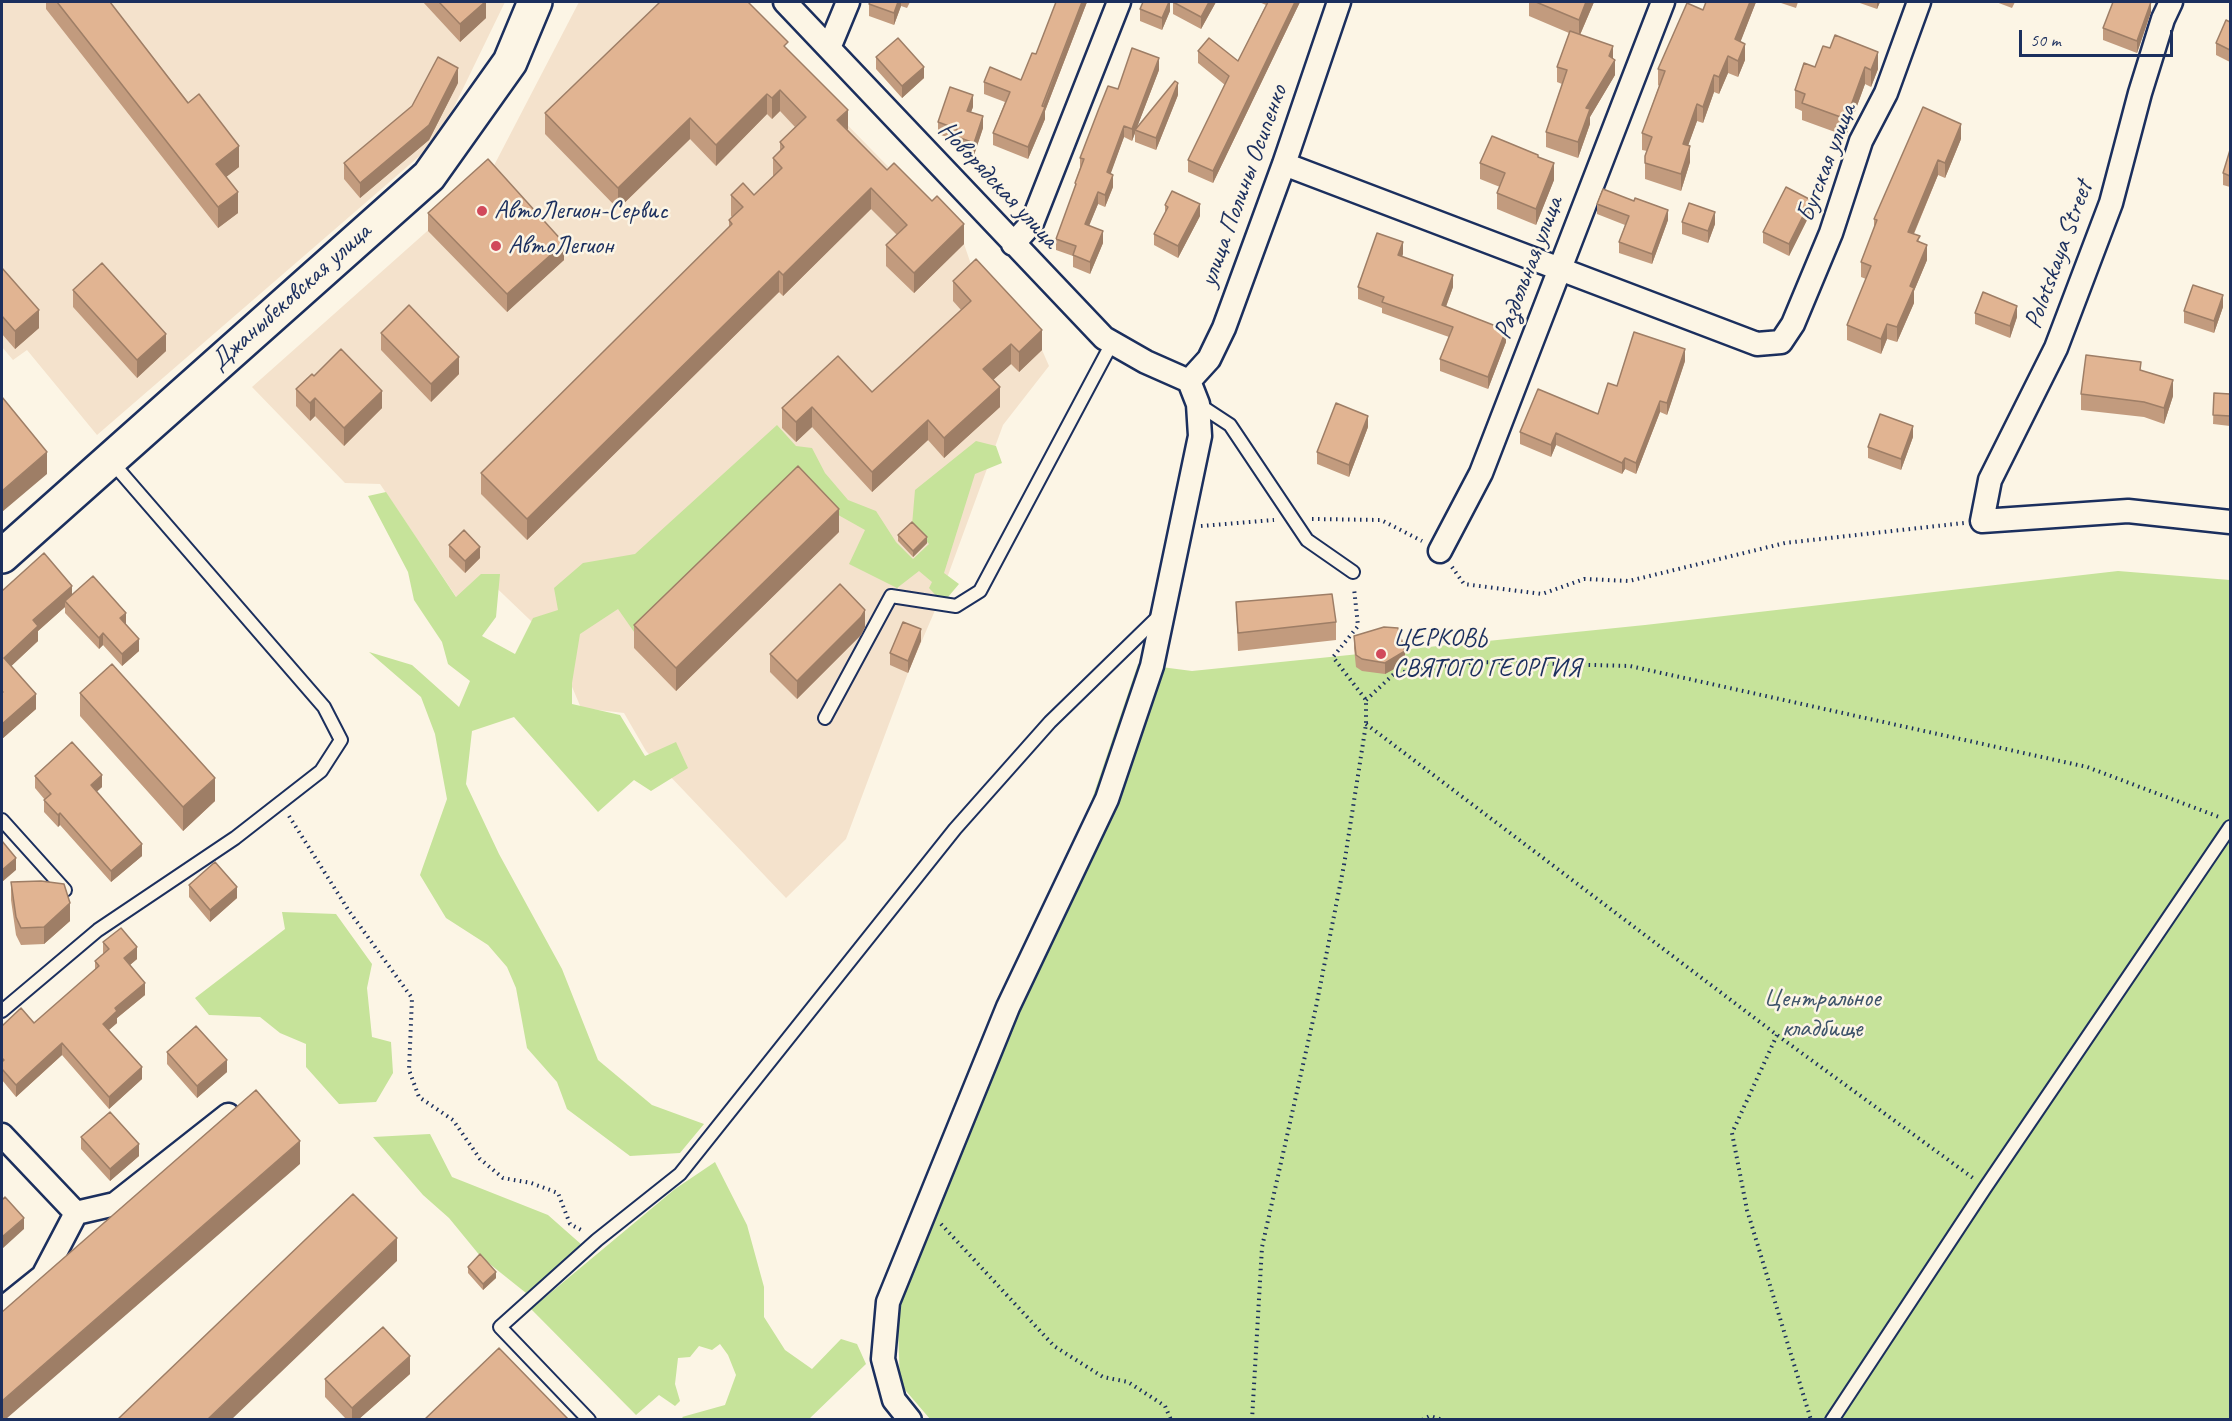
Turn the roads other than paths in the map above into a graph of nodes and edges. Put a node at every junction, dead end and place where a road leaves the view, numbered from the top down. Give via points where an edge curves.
1 (535, 2) edge
2 (785, 2) edge
3 (848, 2) edge
4 (1119, 2) edge
5 (1339, 2) edge
6 (1663, 2) edge
7 (1919, 2) edge
8 (2171, 2) edge
9 (829, 48) junction
10 (1284, 164) junction
11 (1013, 244) junction
12 (1559, 268) junction
13 (1113, 343) junction
14 (1189, 381) junction
15 (1198, 404) junction
16 (109, 460) junction
17 (2230, 522) edge
18 (1440, 551) road end
19 (2, 556) edge
20 (1353, 572) road end
21 (1163, 612) junction
22 (825, 718) dead end
23 (2, 820) edge
24 (2230, 827) edge
25 (65, 890) edge
26 (2, 1011) edge
27 (228, 1115) edge
28 (2, 1135) edge
29 (76, 1213) junction
30 (2, 1309) edge
31 (589, 1419) edge
32 (910, 1419) edge
33 (1832, 1419) edge

1 - 16 main road, Джаныбековская улица via 510,62 429,176
2 - 9 street, Новорядская улица
3 - 9 street
4 - 11 street via 1032,223
5 - 10 street, улица Полины Осипенко
6 - 12 street, Раздольная улица
7 - 12 street, Бугская улица via 1886,93 1861,141 1831,233 1793,324 1781,342 1757,344
8 - 17 street, Polotskaya Street via 2140,93 2111,203 2056,348 1990,480 1982,520 2128,511
9 - 11 street, Новорядская улица
10 - 12 street
10 - 14 street, улица Полины Осипенко via 1224,328 1209,359
11 - 13 street, Новорядская улица
12 - 18 street, Раздольная улица via 1481,473
13 - 14 street, Новорядская улица
13 - 22 lane via 980,591 956,606 891,596
14 - 15 street
15 - 20 lane via 1230,424 1307,540
15 - 21 street via 1200,436
16 - 19 main road, Джаныбековская улица
16 - 26 lane via 324,708 341,740 321,771 235,838 98,930
21 - 31 lane via 1050,722 955,829 680,1174 597,1240 500,1327
21 - 32 street via 1152,666 1107,799 1008,1007 888,1302 883,1359 894,1400
23 - 25 lane
24 - 33 lane
27 - 29 street via 116,1204
28 - 29 street
29 - 30 street via 43,1276

